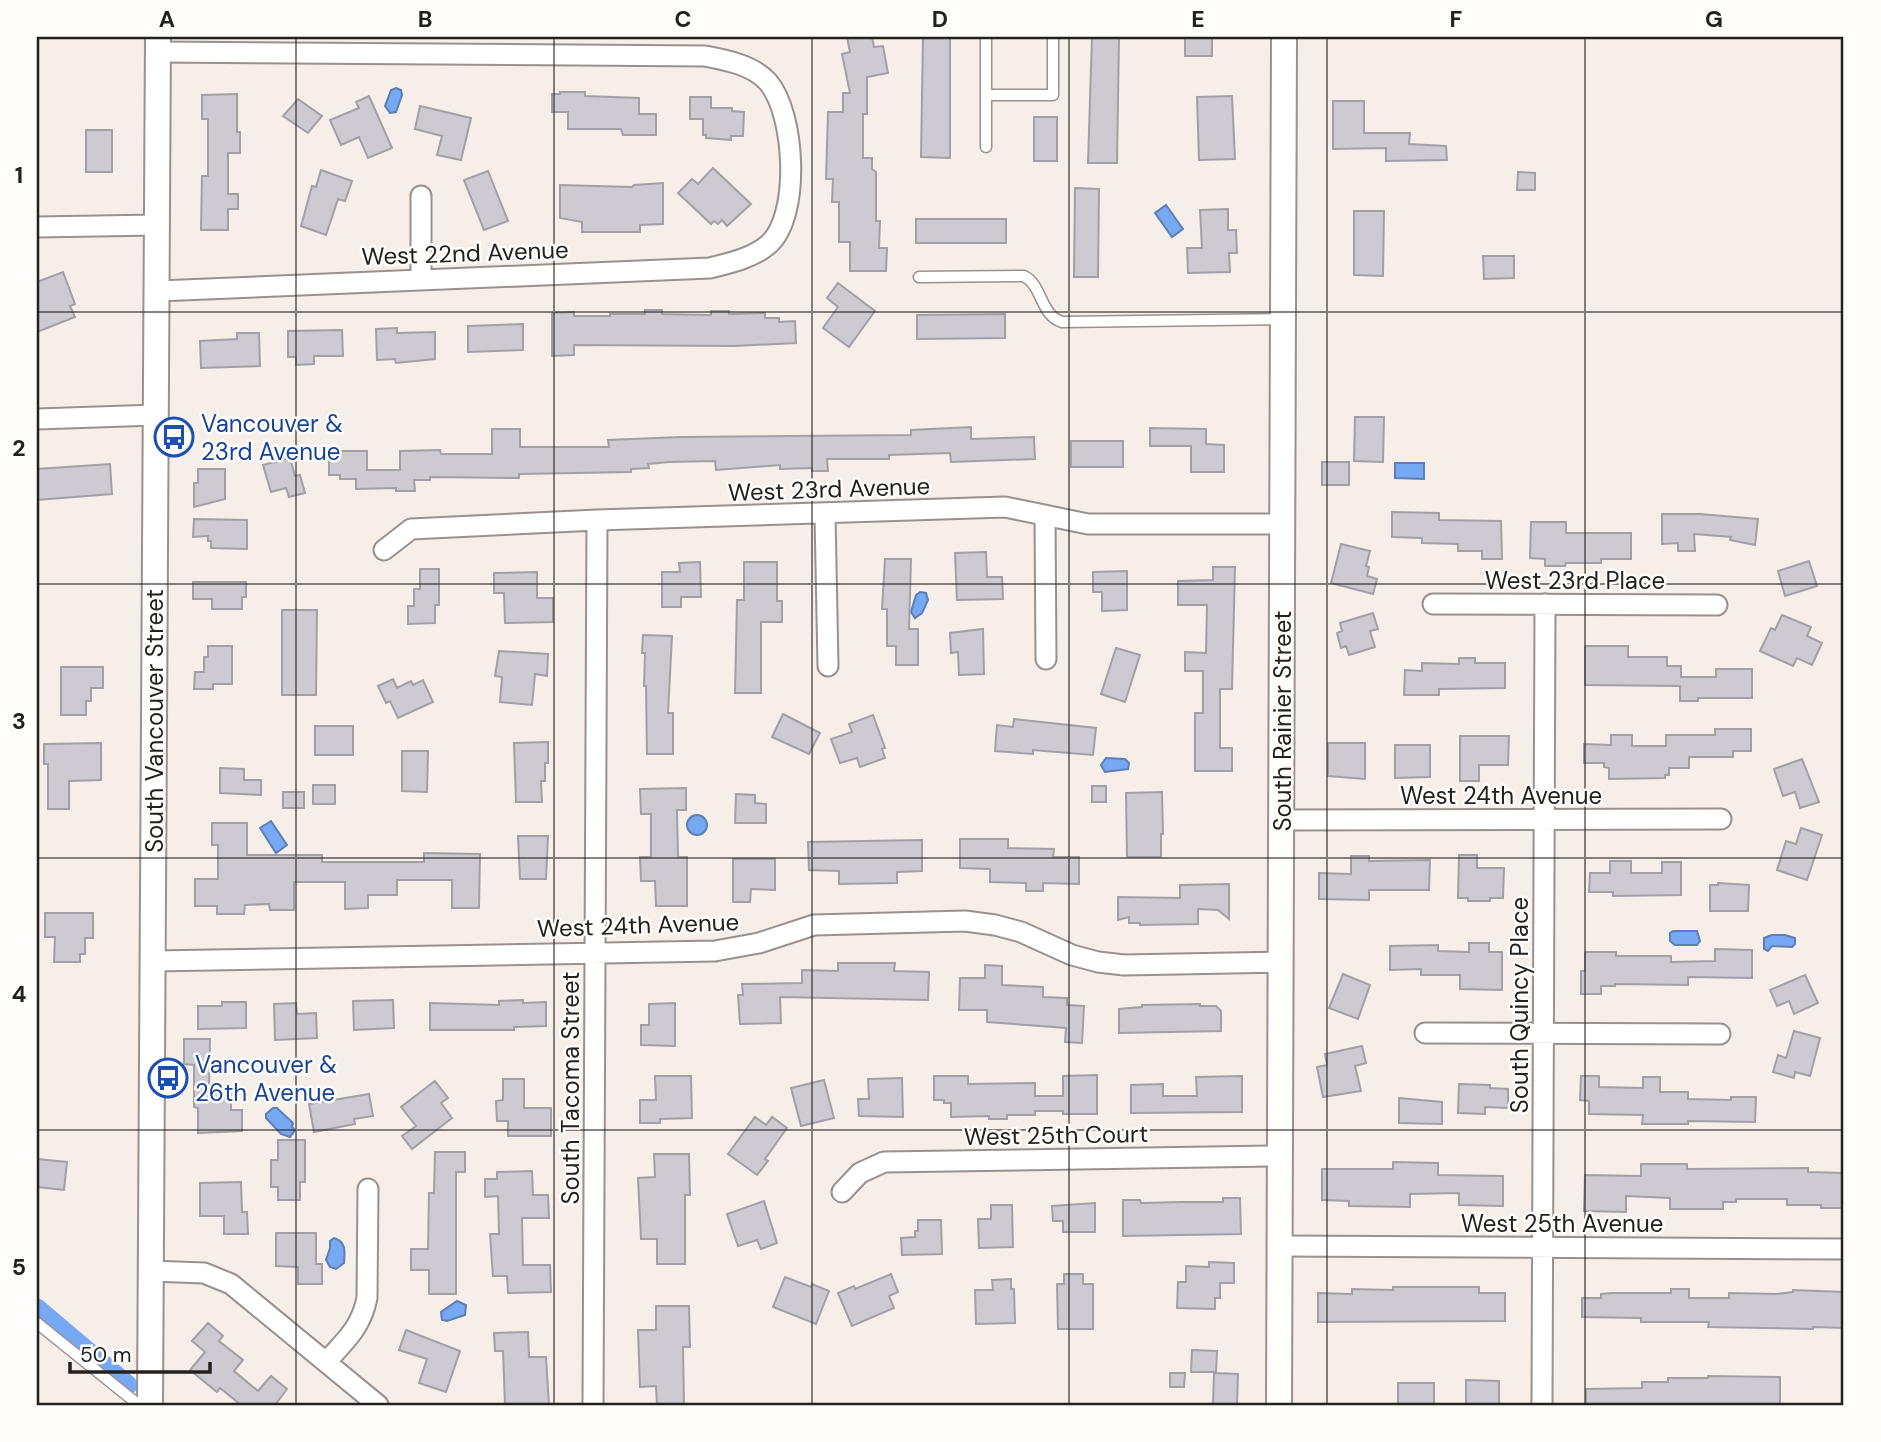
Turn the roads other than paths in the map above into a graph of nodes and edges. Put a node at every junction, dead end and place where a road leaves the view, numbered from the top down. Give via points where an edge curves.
1 (986, 37) edge
2 (1053, 37) edge
3 (1284, 37) edge
4 (158, 44) edge
5 (986, 95) junction
6 (986, 147) dead end
7 (421, 196) dead end
8 (157, 225) junction
9 (37, 227) edge
10 (919, 277) dead end
11 (421, 278) junction
12 (158, 291) junction
13 (1283, 319) junction
14 (156, 415) junction
15 (37, 419) edge
16 (825, 514) junction
17 (1045, 515) junction
18 (597, 520) junction
19 (1282, 524) junction
20 (384, 551) dead end
21 (1433, 604) dead end
22 (1545, 604) junction
23 (1717, 605) dead end
24 (1046, 659) dead end
25 (828, 666) dead end
26 (1545, 819) junction
27 (1721, 819) dead end
28 (1281, 820) junction
29 (595, 953) junction
30 (154, 961) junction
31 (1281, 962) junction
32 (1426, 1033) dead end
33 (1544, 1034) junction
34 (1720, 1034) dead end
35 (1280, 1156) junction
36 (368, 1189) dead end
37 (842, 1192) dead end
38 (1280, 1246) junction
39 (1543, 1248) junction
40 (1844, 1249) edge
41 (151, 1271) junction
42 (37, 1323) edge
43 (326, 1362) junction
44 (139, 1405) edge
45 (150, 1405) edge
46 (378, 1405) edge
47 (593, 1405) edge
48 (1279, 1405) edge
49 (1542, 1405) edge

1 - 5 lane
2 - 5 lane via 1053,95
3 - 13 street, South Rainier Street
4 - 8 street, South Vancouver Street
4 - 11 street, West 22nd Avenue via 705,56 731,60 767,81 780,102 789,130 787,206 769,244 745,258 710,268
5 - 6 lane
7 - 11 street
8 - 9 street
8 - 12 street, South Vancouver Street
10 - 13 lane via 1024,276 1049,315 1062,322
11 - 12 street, West 22nd Avenue
12 - 14 street, South Vancouver Street
13 - 19 street, South Rainier Street
14 - 15 street
14 - 30 street, South Vancouver Street
16 - 17 street, West 23rd Avenue via 1005,508
16 - 18 street, West 23rd Avenue
16 - 25 street
17 - 19 street, West 23rd Avenue via 1088,524
17 - 24 street
18 - 20 street, West 23rd Avenue via 411,529
18 - 29 street, South Tacoma Street
19 - 28 street, South Rainier Street
21 - 22 street, West 23rd Place
22 - 23 street, West 23rd Place
22 - 26 street, South Quincy Place
26 - 27 street, West 24th Avenue
26 - 28 street, West 24th Avenue
26 - 33 street, South Quincy Place
28 - 31 street, South Rainier Street
29 - 30 street, West 24th Avenue
29 - 31 street, West 24th Avenue via 715,951 836,923 965,921 1008,929 1098,962
29 - 47 street, South Tacoma Street
30 - 41 street, South Vancouver Street
31 - 35 street, South Rainier Street
32 - 33 street
33 - 34 street
33 - 39 street, South Quincy Place
35 - 37 street, West 25th Court via 884,1162 860,1173
35 - 38 street, South Rainier Street
36 - 43 street via 365,1309 352,1333
38 - 39 street, West 25th Avenue
38 - 48 street, South Rainier Street
39 - 40 street, West 25th Avenue
39 - 49 street, South Quincy Place
41 - 43 street via 204,1273 231,1284
41 - 45 street, South Vancouver Street
42 - 44 lane
43 - 46 street

